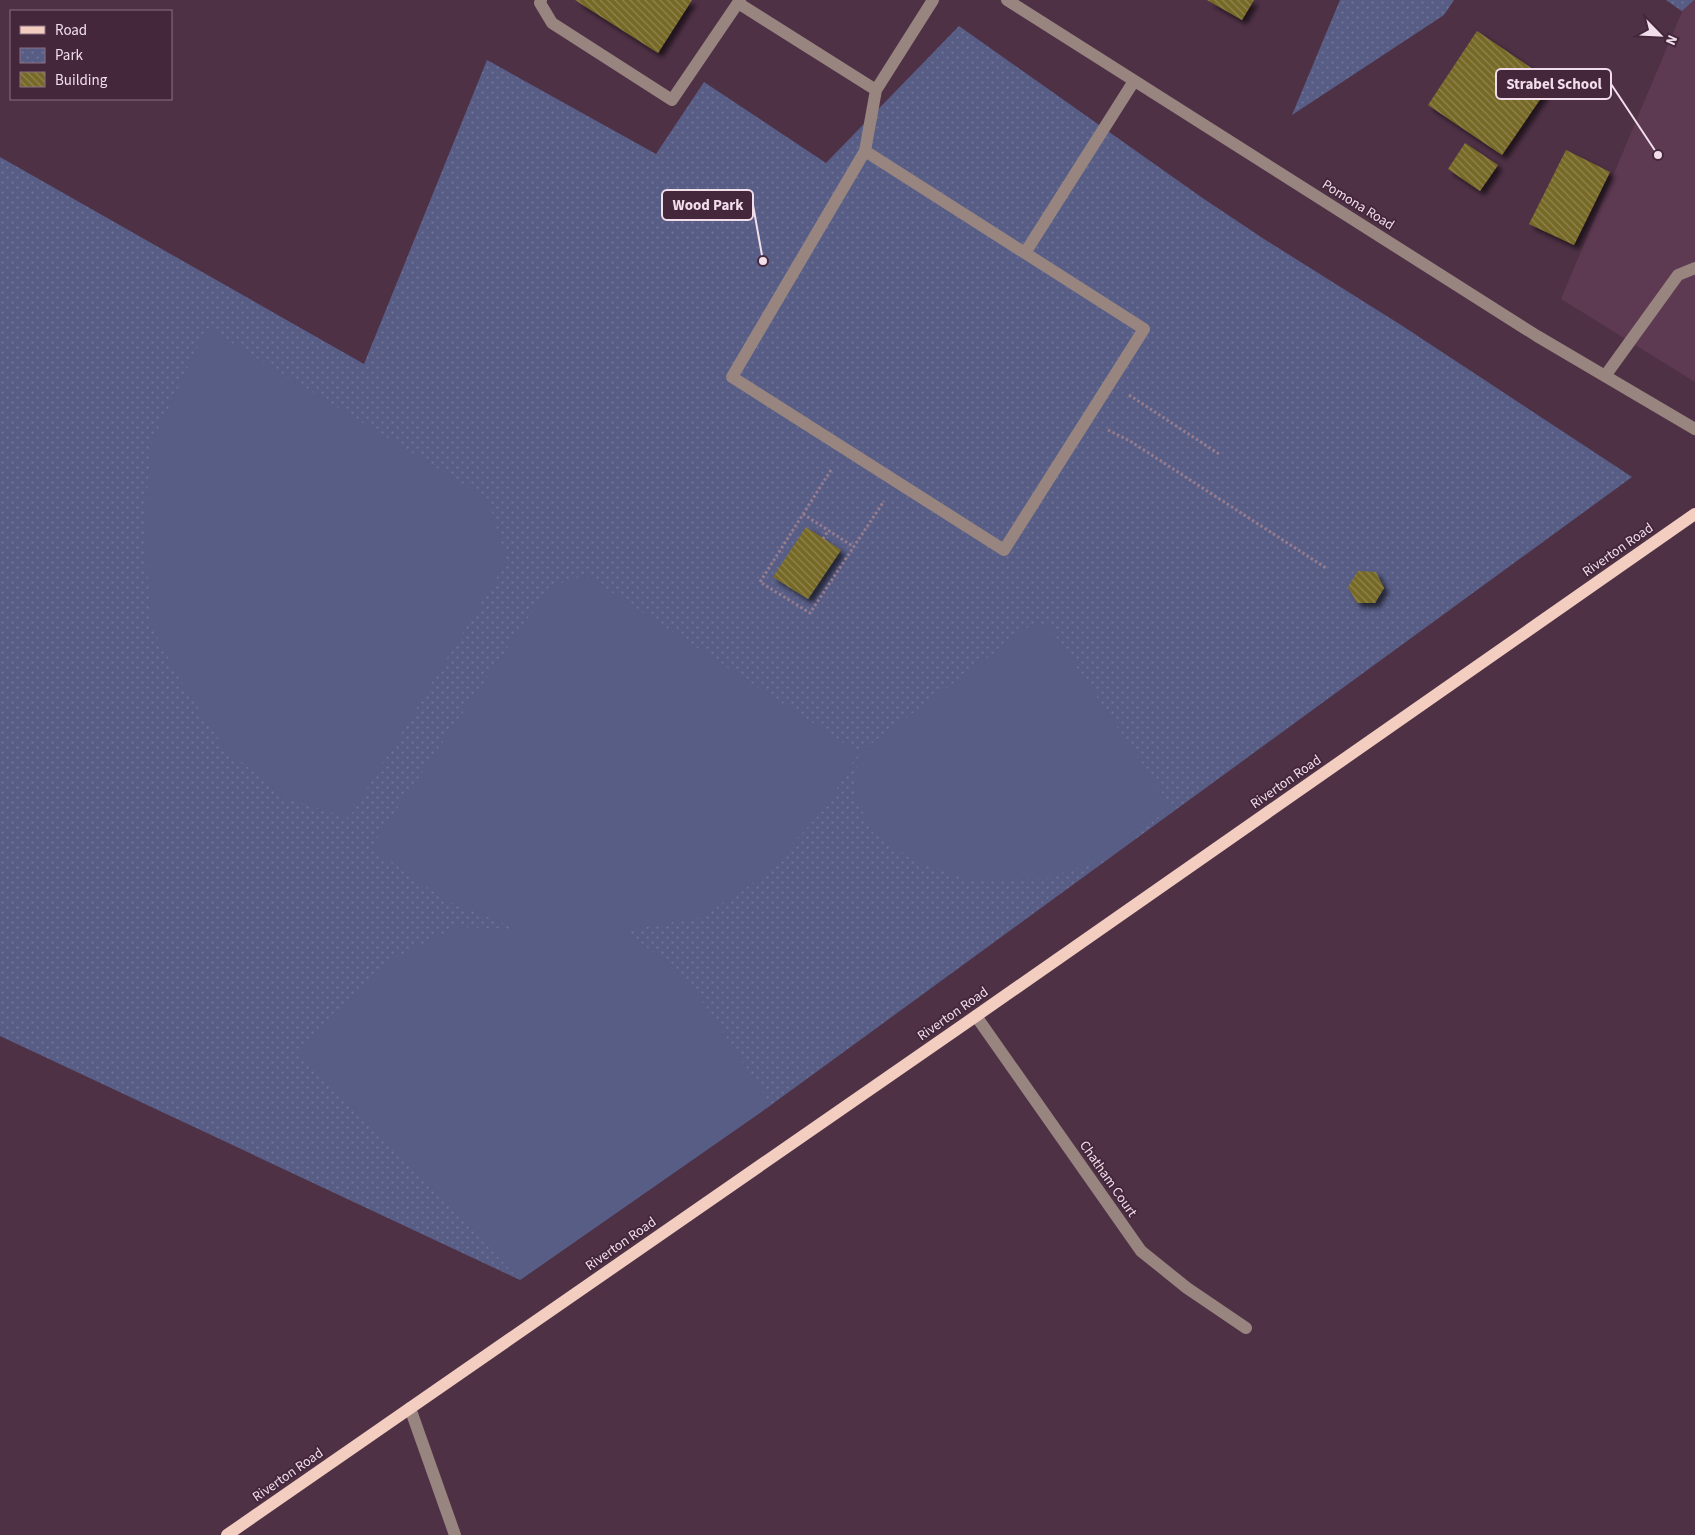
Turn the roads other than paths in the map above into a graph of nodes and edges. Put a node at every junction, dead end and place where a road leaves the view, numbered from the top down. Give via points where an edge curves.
1 (541, 0) edge
2 (933, 0) edge
3 (1008, 0) edge
4 (739, 1) edge
5 (1134, 81) junction
6 (876, 90) junction
7 (865, 151) junction
8 (1025, 253) junction
9 (1695, 268) edge
10 (1605, 376) junction
11 (1695, 429) edge
12 (1695, 514) edge
13 (976, 1016) junction
14 (1246, 1328) dead end
15 (410, 1408) junction
16 (227, 1535) edge
17 (455, 1535) edge

1 - 4 street via 552,23 672,100
2 - 6 street
3 - 5 street, Pomona Road
4 - 6 street
5 - 8 street
5 - 10 street, Pomona Road
6 - 7 street
7 - 8 street
7 - 8 street via 732,377 1004,550 1144,329
9 - 10 street via 1678,275
10 - 11 street, Pomona Road
12 - 13 main road, Riverton Road
13 - 14 street, Chatham Court via 1140,1251
13 - 15 main road, Riverton Road
15 - 16 main road, Riverton Road
15 - 17 street

